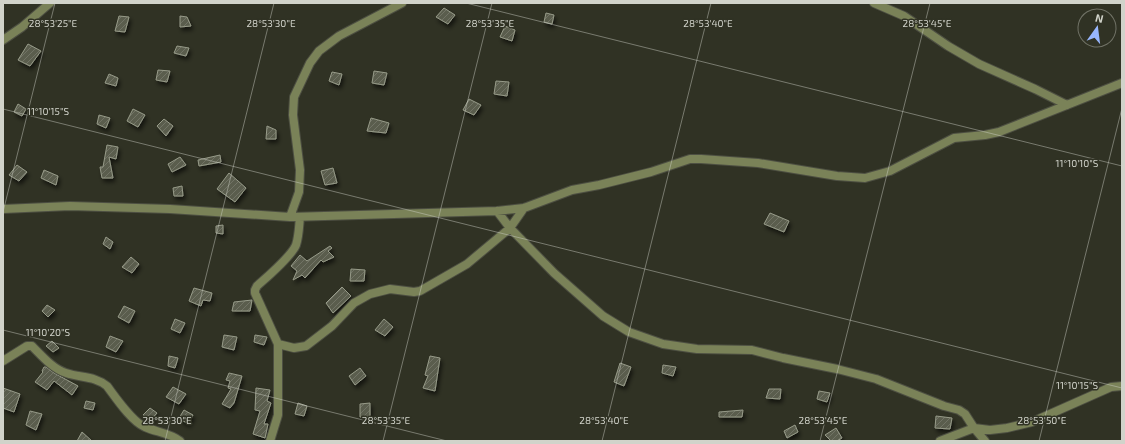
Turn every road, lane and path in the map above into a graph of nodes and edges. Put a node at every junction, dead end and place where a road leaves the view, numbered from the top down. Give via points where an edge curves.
1 (50, 3) edge
2 (402, 3) edge
3 (874, 3) edge
4 (3, 40) edge
5 (1122, 83) edge
6 (1067, 105) junction
7 (524, 208) junction
8 (3, 209) edge
9 (498, 212) junction
10 (290, 217) junction
11 (300, 217) junction
12 (510, 228) junction
13 (278, 344) junction
14 (3, 360) edge
15 (1122, 386) edge
16 (974, 428) junction
17 (180, 441) edge
18 (270, 441) edge
19 (940, 441) edge
20 (985, 441) edge

1 - 4 street
2 - 10 street via 339,36 318,50 310,62 294,97 293,115 300,170 299,192
3 - 6 street via 904,16 979,64
5 - 6 street
6 - 7 street via 999,132 954,138 890,171 865,178 758,163 690,159 651,172 572,190
7 - 9 street
7 - 12 street
8 - 10 street via 78,206
9 - 11 street
9 - 12 street
10 - 11 street
11 - 13 street via 297,240 291,253 254,290
12 - 13 street via 467,264 420,291 390,289 370,294 354,303 332,326 306,346 294,348
12 - 16 street via 554,273 603,316 629,332 663,344 697,349 752,350 837,369 958,410 965,414
13 - 18 street via 278,415
14 - 17 street via 27,346 32,346 53,366 65,373 102,382 135,421 144,427
15 - 16 street via 1111,387 1032,422 990,430
16 - 19 street
16 - 20 street

